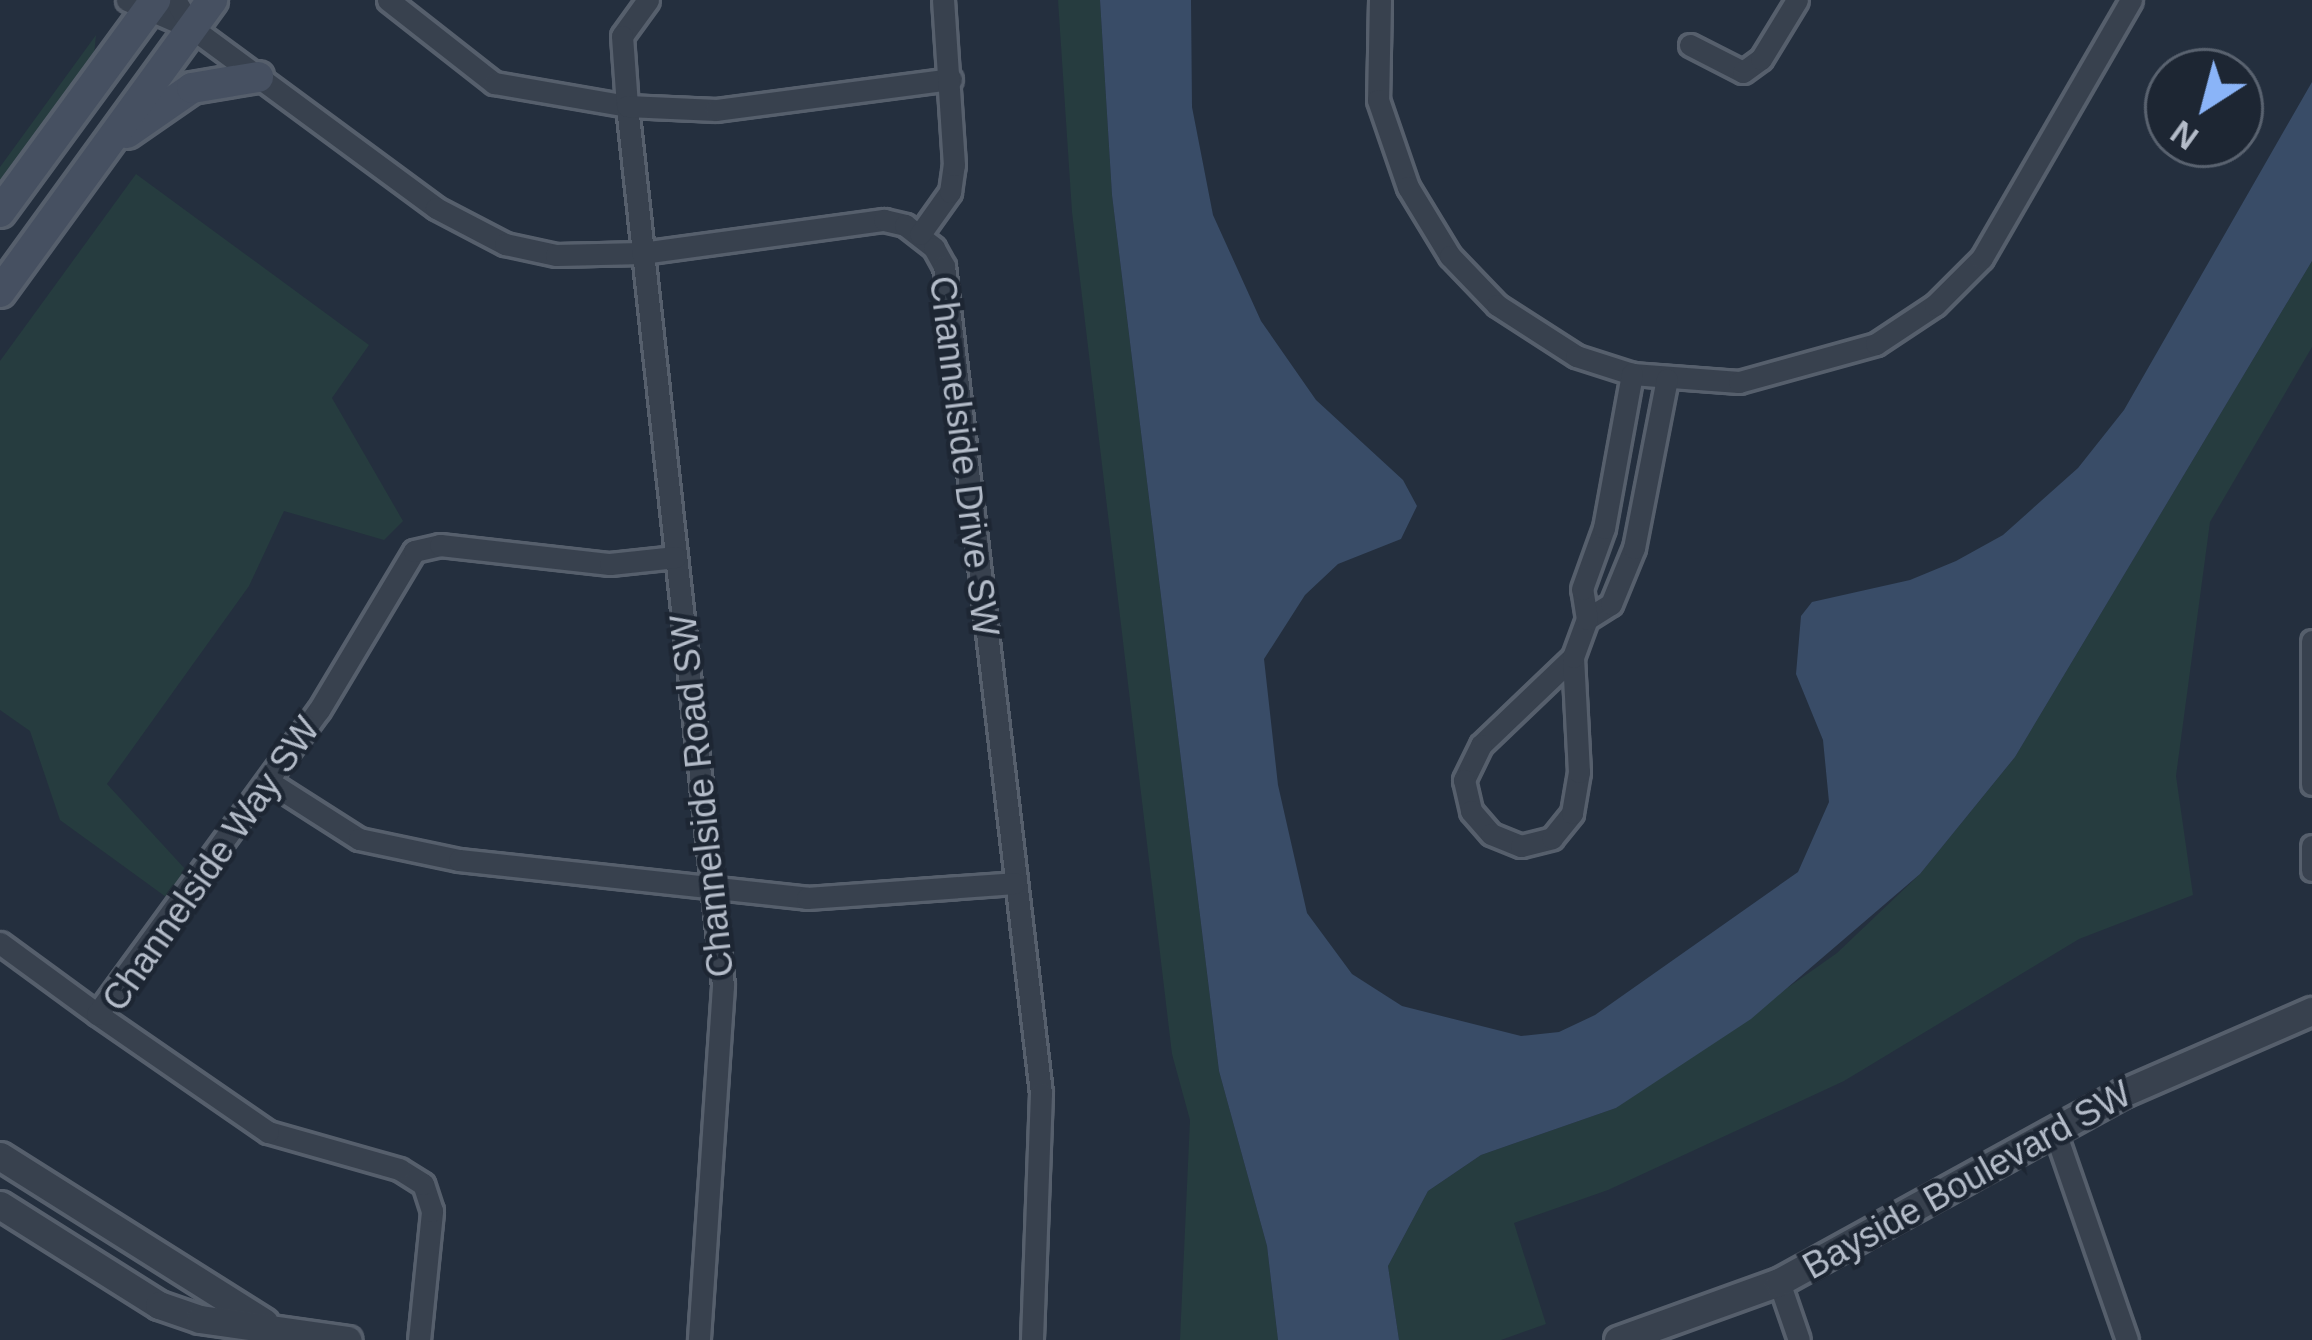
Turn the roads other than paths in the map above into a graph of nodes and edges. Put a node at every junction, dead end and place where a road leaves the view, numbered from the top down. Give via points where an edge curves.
1 (175, 0) edge
2 (212, 0) edge
3 (388, 0) edge
4 (648, 0) edge
5 (943, 0) edge
6 (1380, 0) edge
7 (1797, 0) edge
8 (2131, 0) edge
9 (142, 4) edge
10 (192, 28) junction
11 (1690, 45) dead end
12 (258, 77) junction
13 (951, 80) junction
14 (627, 106) junction
15 (103, 150) junction
16 (0, 212) edge
17 (920, 234) junction
18 (642, 253) junction
19 (0, 292) edge
20 (1631, 374) junction
21 (1667, 379) junction
22 (676, 557) junction
23 (1587, 619) junction
24 (2312, 640) edge
25 (1573, 657) junction
26 (268, 781) junction
27 (2312, 784) edge
28 (2312, 846) edge
29 (2312, 870) edge
30 (1014, 883) junction
31 (716, 894) junction
32 (0, 943) edge
33 (2312, 1010) edge
34 (97, 1014) junction
35 (2056, 1135) junction
36 (0, 1156) edge
37 (0, 1205) edge
38 (1779, 1282) junction
39 (268, 1325) junction
40 (348, 1340) edge
41 (419, 1340) edge
42 (699, 1340) edge
43 (1031, 1340) edge
44 (1618, 1340) edge
45 (1799, 1340) edge
46 (2127, 1340) edge

1 - 10 street
2 - 10 main road
3 - 14 street via 494,83
4 - 14 street, Channelside Road SW via 622,36
5 - 13 street
6 - 20 street via 1378,100 1408,187 1450,256 1497,305 1576,356
7 - 11 street via 1761,59 1743,72
8 - 21 street via 1982,258 1935,304 1876,344 1811,368 1739,382
9 - 10 street
9 - 16 main road
10 - 12 street, Channelside Drive SW
10 - 15 main road
12 - 15 main road via 192,88
12 - 18 street, Channelside Drive SW via 436,208 505,244 556,255
13 - 14 street via 716,110
13 - 17 street via 950,193
14 - 18 street, Channelside Road SW
15 - 19 main road
17 - 18 street, Channelside Drive SW via 884,220
17 - 30 street, Channelside Drive SW via 944,266
18 - 22 street, Channelside Road SW
20 - 21 street
20 - 23 street via 1604,528 1582,589
21 - 23 street via 1634,548 1611,604
22 - 26 street, Channelside Way SW via 610,564 440,545 414,551
22 - 31 street, Channelside Road SW
23 - 25 street
24 - 27 street
25 - 25 street via 1480,745 1464,780 1471,812 1491,834 1521,846 1552,838 1572,813 1580,772
26 - 31 street via 324,822 386,847
26 - 34 street, Channelside Way SW
28 - 29 street
30 - 31 street via 870,899
30 - 43 street, Channelside Drive SW via 1042,1093
31 - 42 street, Channelside Road SW via 721,1071
32 - 34 street
33 - 35 street, Bayside Boulevard SW via 2181,1065
34 - 41 street, Channelside Way SW via 268,1132 399,1169 422,1184 432,1211
35 - 38 street, Bayside Boulevard SW
35 - 46 street
36 - 39 street
37 - 39 street via 159,1305 200,1319
38 - 44 street, Bayside Boulevard SW
38 - 45 street
39 - 40 street

